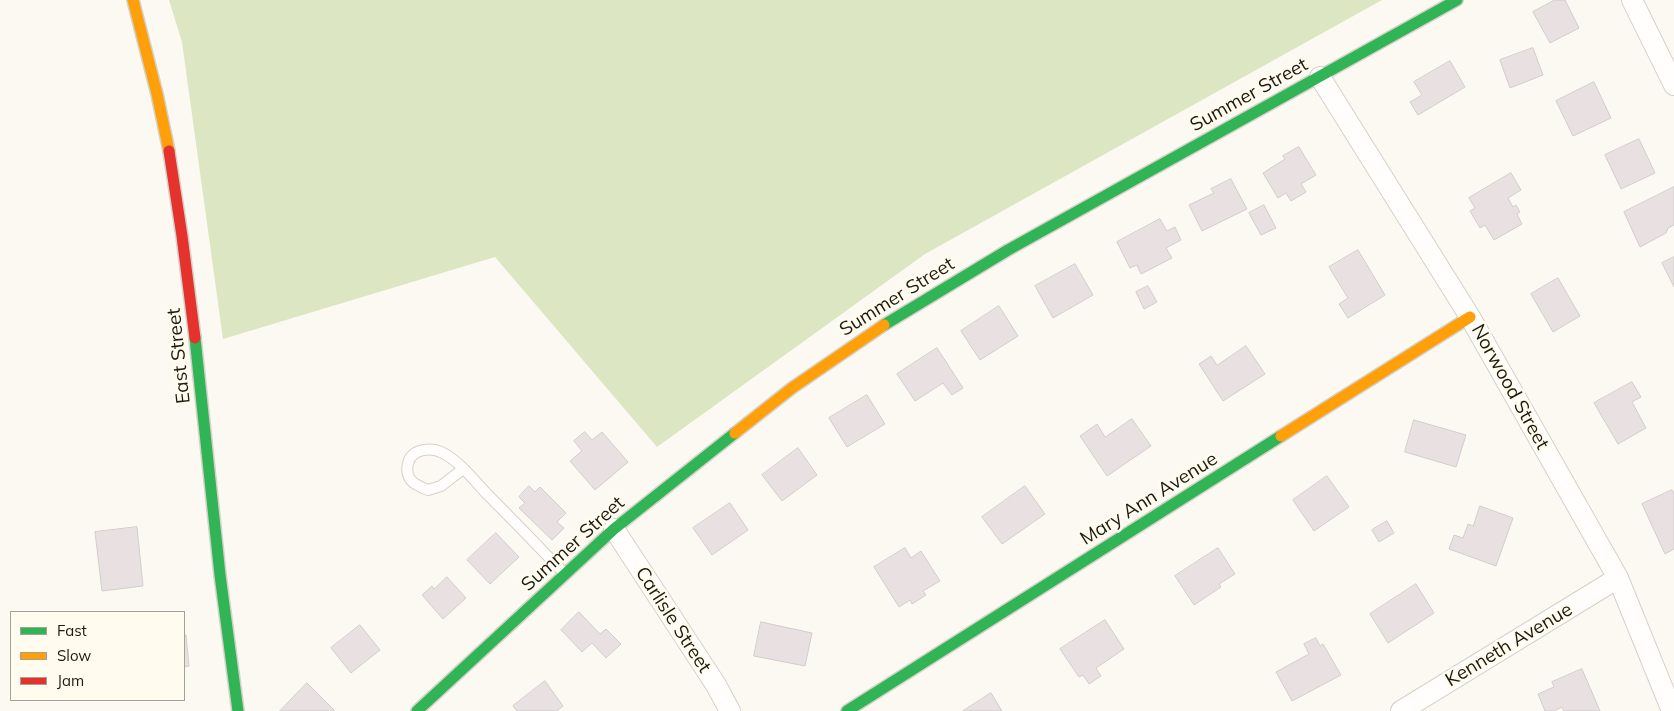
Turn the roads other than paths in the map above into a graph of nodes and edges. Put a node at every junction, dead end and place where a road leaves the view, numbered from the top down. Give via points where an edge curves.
1 (133, 0) edge
2 (1456, 0) edge
3 (1632, 0) edge
4 (1320, 77) junction
5 (1674, 85) edge
6 (1470, 317) junction
7 (463, 469) junction
8 (614, 529) junction
9 (564, 574) junction
10 (1618, 578) junction
11 (238, 711) edge
12 (416, 711) edge
13 (730, 711) edge
14 (847, 711) edge
15 (1401, 711) edge
16 (1672, 711) edge

1 - 11 street, East Street via 156,88 178,205
2 - 4 street, Summer Street
3 - 5 street
4 - 6 street, Norwood Street
4 - 8 street, Summer Street via 1066,217 871,333 792,388
6 - 10 street, Norwood Street
6 - 14 street, Mary Ann Avenue
7 - 7 lane via 443,453 428,448 417,452 408,462 408,475 414,485 428,490 442,486
7 - 9 lane
8 - 9 street, Summer Street
8 - 13 street, Carlisle Street
9 - 12 street, Summer Street
10 - 15 street, Kenneth Avenue
10 - 16 street, Norwood Street

